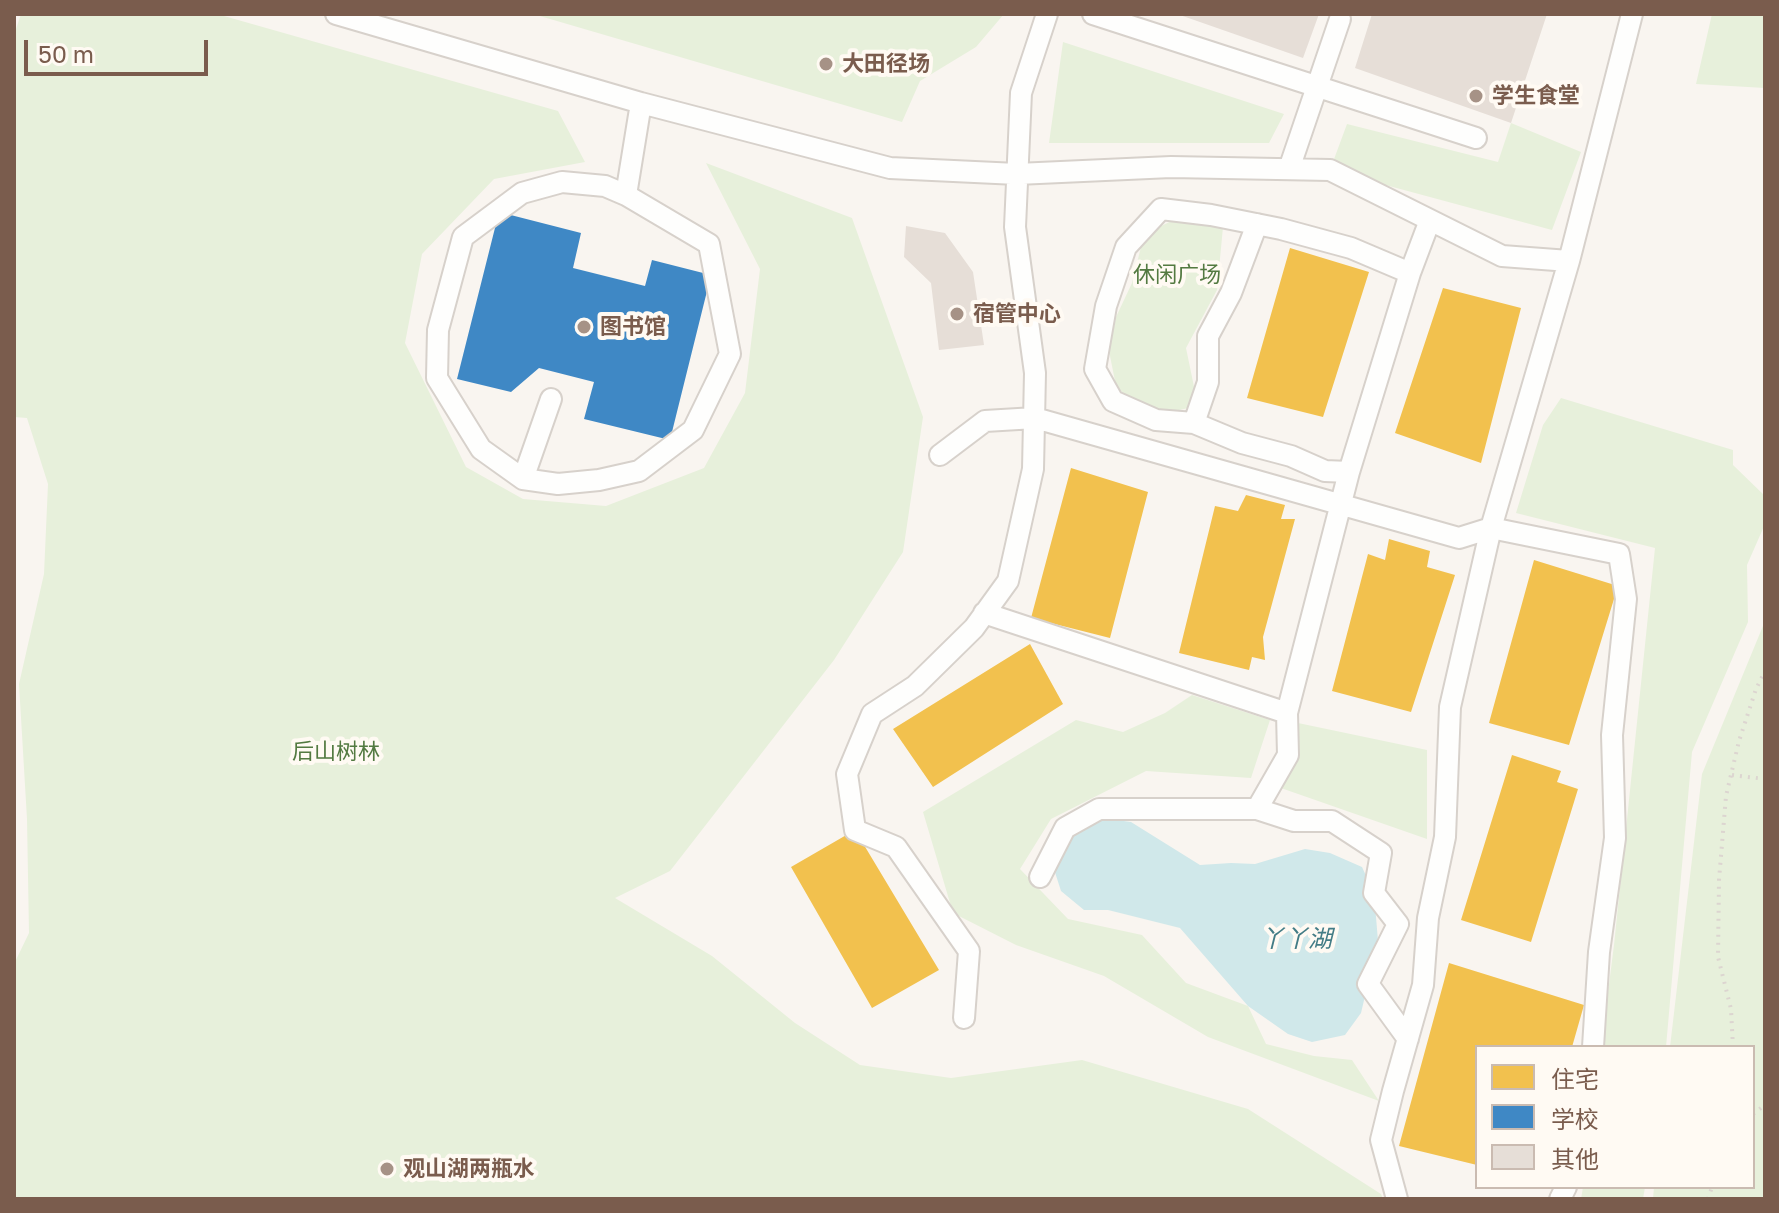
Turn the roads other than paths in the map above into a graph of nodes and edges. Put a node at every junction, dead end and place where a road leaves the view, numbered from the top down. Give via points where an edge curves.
1 (336, 14) edge
2 (1047, 14) edge
3 (1093, 14) edge
4 (1632, 14) edge
5 (1340, 19) dead end
6 (641, 103) junction
7 (1476, 138) dead end
8 (1289, 169) junction
9 (1017, 174) junction
10 (626, 195) junction
11 (1430, 220) junction
12 (1257, 224) junction
13 (1569, 261) junction
14 (1410, 273) junction
15 (551, 399) dead end
16 (1035, 418) junction
17 (1194, 423) junction
18 (940, 455) dead end
19 (1349, 472) junction
20 (523, 479) junction
21 (1341, 504) junction
22 (1491, 528) junction
23 (984, 613) junction
24 (1287, 713) junction
25 (1257, 809) junction
26 (1040, 877) dead end
27 (964, 1018) dead end
28 (1408, 1039) junction
29 (1593, 1045) edge
30 (1397, 1199) edge

1 - 6 street
2 - 9 street via 1021,93
3 - 7 street
4 - 13 street
5 - 8 street
6 - 9 street via 890,168
6 - 10 street
8 - 9 street via 1171,167
8 - 11 street via 1330,170
9 - 16 street via 1015,227 1035,373
10 - 20 street via 605,186 562,182 522,193 463,237 438,330 437,378 481,449
10 - 20 street via 709,244 730,354 693,430 639,471 558,484
11 - 13 street via 1502,256
11 - 14 street
12 - 14 street via 1351,248
12 - 17 street via 1208,336 1208,382
12 - 17 street via 1161,209 1126,247 1106,306 1095,369 1113,401 1156,420
13 - 22 street
14 - 19 street
15 - 20 street
16 - 18 street via 985,421
16 - 21 street
16 - 23 street via 1033,469 1008,581
17 - 19 street via 1325,471
19 - 21 street
21 - 22 street via 1459,538
21 - 24 street
22 - 28 street via 1450,707 1445,837 1428,918 1423,985
22 - 29 street via 1619,554 1626,599 1612,735 1615,838
23 - 24 street
23 - 27 street via 915,686 872,714 847,774 855,830 896,847 969,951
24 - 25 street via 1288,755
25 - 26 street via 1099,809 1065,828
25 - 28 street via 1294,821 1332,821 1381,853 1374,893 1398,924 1368,984
28 - 30 street via 1381,1140

